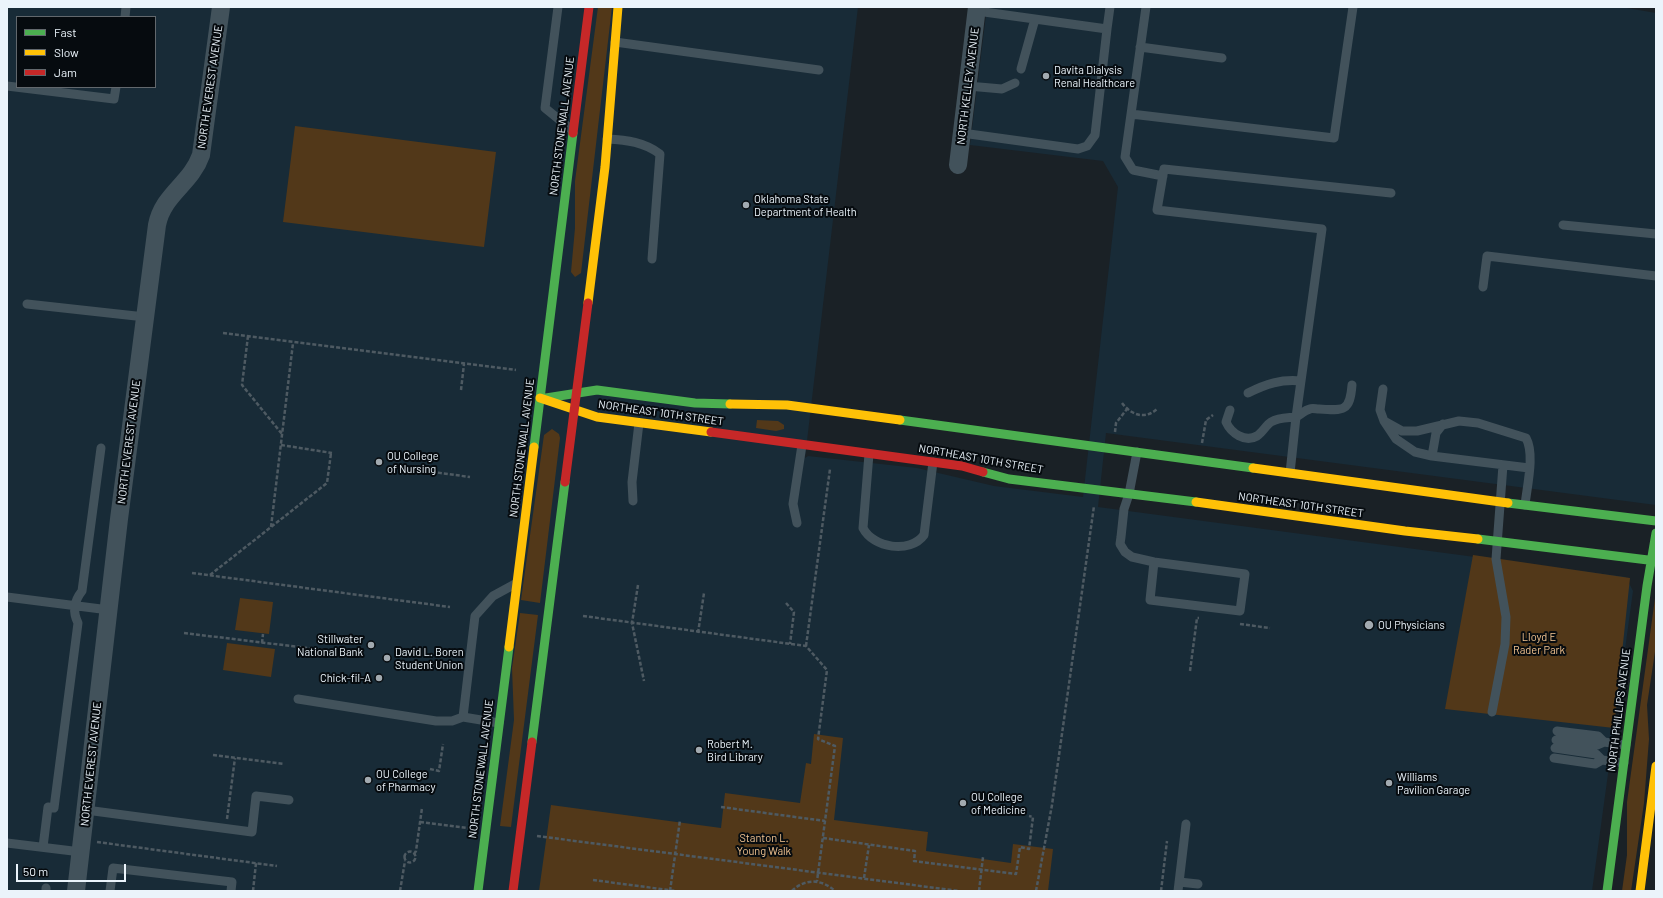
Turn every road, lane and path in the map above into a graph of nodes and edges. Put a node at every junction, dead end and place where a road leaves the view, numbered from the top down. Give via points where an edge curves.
1 (221, 7) edge
2 (558, 7) edge
3 (589, 7) edge
4 (618, 7) edge
5 (1020, 7) edge
6 (1110, 7) edge
7 (1146, 7) edge
8 (1353, 7) edge
9 (977, 9) edge
10 (1019, 17) junction
11 (1035, 20) junction
12 (1107, 29) junction
13 (615, 42) junction
14 (1140, 47) junction
15 (1222, 58) dead end
16 (1021, 69) dead end
17 (819, 70) dead end
18 (1015, 83) dead end
19 (968, 86) junction
20 (23, 88) edge
21 (116, 88) edge
22 (1131, 114) junction
23 (574, 132) junction
24 (962, 134) junction
25 (607, 139) junction
26 (958, 165) dead end
27 (1163, 176) junction
28 (1391, 193) dead end
29 (1563, 225) dead end
30 (1656, 234) edge
31 (652, 259) dead end
32 (1656, 276) edge
33 (1483, 288) dead end
34 (27, 304) dead end
35 (145, 317) junction
36 (223, 333) dead end
37 (248, 336) junction
38 (294, 343) junction
39 (464, 364) junction
40 (516, 370) dead end
41 (1301, 381) junction
42 (1352, 385) dead end
43 (1383, 389) dead end
44 (461, 390) dead end
45 (1248, 393) dead end
46 (576, 394) junction
47 (540, 398) junction
48 (1122, 403) dead end
49 (1127, 409) junction
50 (1157, 409) dead end
51 (574, 410) junction
52 (1230, 410) dead end
53 (1213, 415) dead end
54 (1296, 417) junction
55 (1384, 421) junction
56 (639, 423) junction
57 (1443, 424) junction
58 (282, 434) junction
59 (1115, 436) dead end
60 (281, 445) junction
61 (802, 445) junction
62 (101, 448) dead end
63 (1202, 448) dead end
64 (1138, 452) junction
65 (870, 454) junction
66 (1432, 456) junction
67 (933, 462) junction
68 (1503, 465) junction
69 (1529, 468) junction
70 (830, 469) dead end
71 (426, 471) dead end
72 (1290, 473) junction
73 (470, 477) dead end
74 (1130, 494) junction
75 (633, 501) dead end
76 (1499, 502) junction
77 (1094, 505) dead end
78 (1525, 505) junction
79 (1656, 521) edge
80 (797, 523) dead end
81 (271, 527) junction
82 (1656, 533) edge
83 (1497, 540) junction
84 (1653, 561) edge
85 (1154, 562) junction
86 (192, 573) dead end
87 (210, 575) junction
88 (517, 583) junction
89 (638, 585) dead end
90 (704, 593) dead end
91 (7, 598) edge
92 (786, 603) dead end
93 (75, 606) junction
94 (450, 606) dead end
95 (109, 610) junction
96 (583, 616) dead end
97 (1204, 619) dead end
98 (632, 622) junction
99 (1233, 623) dead end
100 (1270, 628) dead end
101 (184, 633) dead end
102 (698, 633) junction
103 (263, 634) dead end
104 (262, 643) junction
105 (790, 644) junction
106 (806, 646) junction
107 (340, 652) dead end
108 (431, 664) dead end
109 (443, 665) dead end
110 (1190, 671) dead end
111 (644, 681) dead end
112 (298, 699) dead end
113 (1492, 712) dead end
114 (462, 717) junction
115 (499, 723) junction
116 (443, 744) dead end
117 (1626, 745) junction
118 (213, 755) dead end
119 (235, 758) junction
120 (1624, 763) junction
121 (284, 764) dead end
122 (1656, 766) edge
123 (430, 769) dead end
124 (1654, 793) edge
125 (289, 800) dead end
126 (722, 807) dead end
127 (422, 808) dead end
128 (86, 810) junction
129 (1029, 816) dead end
130 (680, 820) dead end
131 (227, 821) dead end
132 (825, 821) junction
133 (420, 822) junction
134 (1186, 824) dead end
135 (471, 829) dead end
136 (531, 835) dead end
137 (823, 838) junction
138 (1168, 841) dead end
139 (7, 843) edge
140 (868, 845) junction
141 (43, 847) junction
142 (87, 847) junction
143 (675, 853) junction
144 (414, 854) junction
145 (983, 857) dead end
146 (405, 861) junction
147 (256, 863) junction
148 (277, 866) dead end
149 (818, 872) junction
150 (864, 878) junction
151 (593, 880) dead end
152 (817, 881) junction
153 (1179, 882) junction
154 (1198, 884) dead end
155 (76, 891) edge
156 (110, 891) edge
157 (231, 891) edge
158 (253, 891) edge
159 (400, 891) edge
160 (478, 891) edge
161 (513, 891) edge
162 (670, 891) edge
163 (676, 891) edge
164 (792, 891) edge
165 (835, 891) edge
166 (958, 891) edge
167 (979, 891) edge
168 (1036, 891) edge
169 (1161, 891) edge
170 (1178, 891) edge
171 (1607, 891) edge
172 (1640, 891) edge

1 - 35 street, NORTH EVEREST AVENUE via 199,162 168,198 158,218
2 - 23 lane via 545,108
3 - 23 main road, NORTH STONEWALL AVENUE
4 - 13 main road
5 - 10 lane
6 - 12 lane
7 - 14 lane
8 - 22 lane via 1334,138
9 - 10 lane
9 - 19 street, NORTH KELLEY AVENUE
10 - 11 lane
11 - 12 lane
11 - 16 lane
12 - 24 lane via 1095,135 1088,146 1078,149
13 - 17 lane
13 - 25 main road
14 - 15 lane
14 - 22 lane
18 - 19 lane via 1002,90
19 - 24 street, NORTH KELLEY AVENUE
20 - 21 lane via 114,99
22 - 27 lane via 1124,157 1134,170
23 - 47 main road, NORTH STONEWALL AVENUE
24 - 26 street, NORTH KELLEY AVENUE
25 - 31 lane via 628,140 651,147 660,154
25 - 46 main road
27 - 28 lane via 1164,169
27 - 41 lane via 1157,210 1322,229
29 - 30 lane
32 - 33 lane via 1487,256
34 - 35 lane
35 - 95 street, NORTH EVEREST AVENUE
36 - 37 path
37 - 38 path
37 - 58 path via 242,385
38 - 39 path
38 - 58 path
39 - 40 path
39 - 44 path
41 - 45 lane via 1273,382
41 - 54 lane
42 - 54 lane via 1351,400 1344,409 1336,411 1310,408
43 - 55 lane via 1380,410
46 - 47 main road, NORTHEAST 10TH STREET
46 - 51 main road
46 - 64 main road, NORTHEAST 10TH STREET via 597,390 695,403 788,406
47 - 51 main road, NORTHEAST 10TH STREET
47 - 88 main road, NORTH STONEWALL AVENUE
48 - 49 path
49 - 50 path via 1136,414 1149,415
49 - 59 path via 1116,423
51 - 56 main road, NORTHEAST 10TH STREET via 596,417
51 - 161 main road
52 - 54 lane via 1226,422 1229,430 1236,435 1247,437 1256,436 1271,422
53 - 63 path via 1206,420
54 - 72 lane
55 - 57 lane via 1402,431 1417,431
55 - 66 lane via 1396,439 1416,452
56 - 61 main road, NORTHEAST 10TH STREET
56 - 75 lane via 632,482
57 - 66 lane via 1436,433
57 - 69 lane via 1459,421 1478,423 1526,438 1530,445
58 - 60 path
60 - 81 path
60 - 81 path via 332,453 327,483
61 - 65 main road, NORTHEAST 10TH STREET
61 - 80 lane via 793,504
62 - 93 lane via 82,591 76,599
64 - 72 main road, NORTHEAST 10TH STREET
64 - 74 lane
65 - 67 main road, NORTHEAST 10TH STREET
65 - 67 lane via 863,528 871,538 891,546 905,546 920,540 924,535
66 - 68 lane
67 - 74 main road, NORTHEAST 10TH STREET via 962,466 1009,479
68 - 69 lane
68 - 76 lane
69 - 78 lane
70 - 106 path
71 - 73 path
72 - 76 main road, NORTHEAST 10TH STREET
74 - 83 main road, NORTHEAST 10TH STREET via 1405,531
74 - 85 lane via 1124,509 1120,544 1132,557
76 - 78 main road, NORTHEAST 10TH STREET
76 - 83 lane
77 - 168 path via 1053,797
78 - 79 main road, NORTHEAST 10TH STREET
81 - 87 path
82 - 84 main road, NORTH PHILLIPS AVENUE
83 - 84 main road, NORTHEAST 10TH STREET
83 - 113 lane via 1496,559 1506,617 1505,644
84 - 117 main road, NORTH PHILLIPS AVENUE
85 - 85 lane via 1245,574 1240,611 1150,600
86 - 87 path
87 - 94 path
88 - 114 lane via 493,596 475,616
88 - 115 main road, NORTH STONEWALL AVENUE
89 - 98 path
90 - 102 path
91 - 93 lane
92 - 105 path via 794,612
93 - 95 lane
93 - 141 lane via 74,614 78,623 54,808 48,807
95 - 128 street, NORTH EVEREST AVENUE
96 - 98 path
97 - 110 path via 1197,618
98 - 102 path
98 - 111 path
99 - 100 path
101 - 104 path
102 - 105 path
103 - 104 path
104 - 107 path
105 - 106 path
106 - 132 path via 827,670 818,739 835,746
108 - 109 path
112 - 114 lane via 436,721 452,721
114 - 115 lane
115 - 160 main road, NORTH STONEWALL AVENUE
116 - 123 path via 439,771
117 - 120 main road, NORTH PHILLIPS AVENUE
117 - 120 lane via 1604,742 1598,736 1555,744 1595,764 1602,760
118 - 119 path
119 - 121 path
119 - 131 path
120 - 171 main road, NORTH PHILLIPS AVENUE
122 - 124 main road
124 - 172 main road
125 - 128 lane via 256,796 252,832
126 - 132 path
127 - 133 path
128 - 142 street, NORTH EVEREST AVENUE
129 - 140 path via 1033,817 1029,848 1020,847 1016,874 914,861 915,851
130 - 143 path
132 - 137 path
133 - 135 path
133 - 144 path
134 - 153 lane
136 - 143 path
137 - 140 path
137 - 149 path
138 - 169 path
139 - 141 lane
140 - 150 path
141 - 142 lane
142 - 147 path
142 - 155 street, NORTH EVEREST AVENUE
143 - 149 path
143 - 162 path
144 - 146 path via 412,862
144 - 146 path via 406,852
145 - 167 path, bridge
146 - 159 path
147 - 148 path
147 - 158 path
149 - 150 path
149 - 152 path
150 - 166 path
151 - 162 path
152 - 164 path via 800,884
152 - 165 path via 827,884
153 - 154 lane
153 - 170 lane
156 - 157 lane via 113,868 232,882
162 - 163 path

